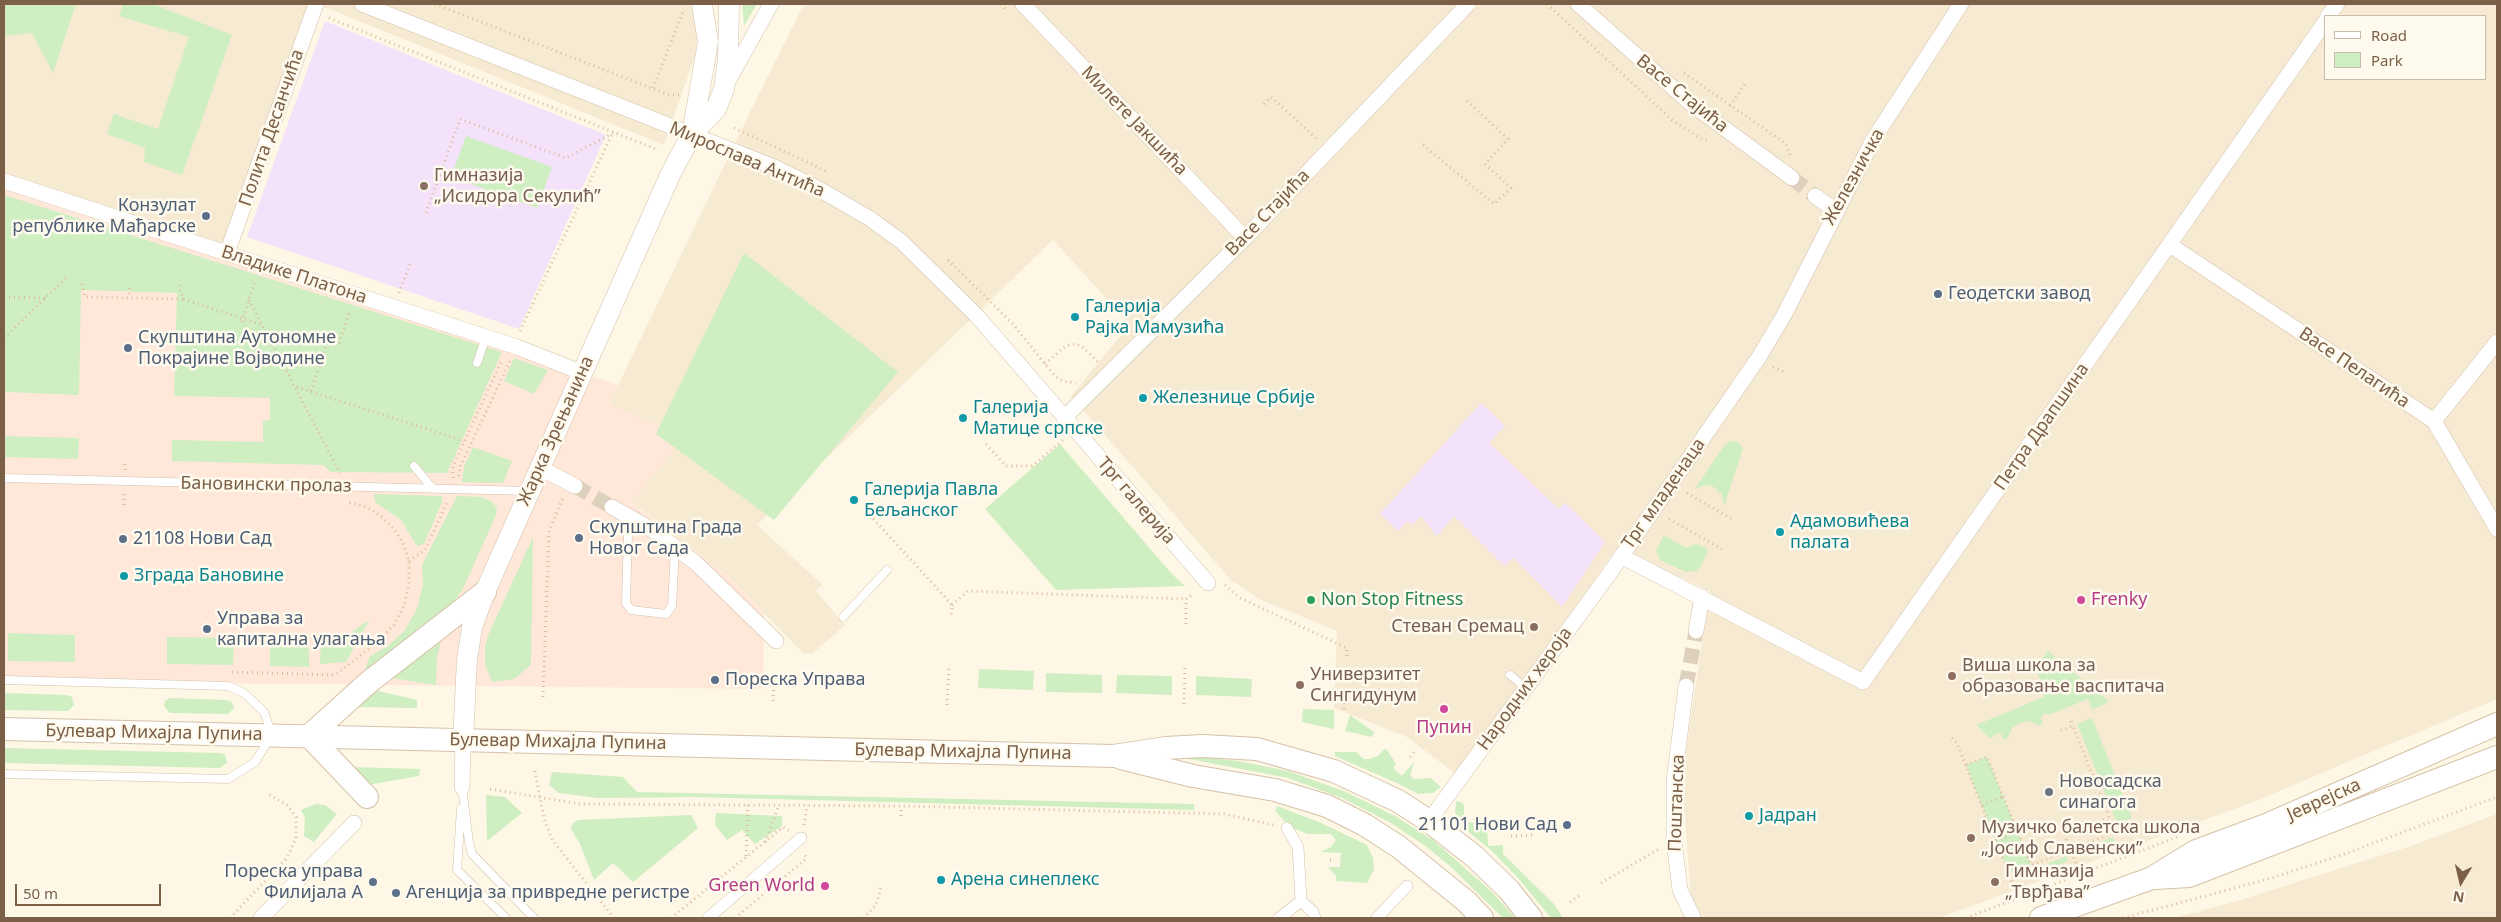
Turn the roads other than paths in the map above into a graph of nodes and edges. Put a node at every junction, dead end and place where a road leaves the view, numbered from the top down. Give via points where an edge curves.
1 (362, 4) edge
2 (729, 4) edge
3 (771, 4) edge
4 (1023, 4) edge
5 (1468, 4) edge
6 (1578, 4) edge
7 (1961, 4) edge
8 (2337, 4) edge
9 (693, 7) edge
10 (314, 8) edge
11 (2329, 15) edge
12 (2324, 23) edge
13 (724, 88) junction
14 (692, 134) junction
15 (1792, 178) tunnel mouth
16 (4, 180) edge
17 (1815, 196) tunnel mouth
18 (1835, 210) junction
19 (1245, 238) junction
20 (2170, 245) junction
21 (227, 253) junction
22 (486, 337) junction
23 (2497, 342) edge
24 (1759, 357) joint
25 (477, 363) dead end
26 (583, 373) junction
27 (1064, 418) junction
28 (2434, 421) junction
29 (414, 466) dead end
30 (540, 468) junction
31 (4, 478) edge
32 (575, 486) tunnel mouth
33 (433, 489) junction
34 (529, 491) junction
35 (612, 507) tunnel mouth
36 (633, 518) junction
37 (2497, 529) edge
38 (675, 547) junction
39 (1621, 556) junction
40 (887, 570) dead end
41 (1208, 583) road end
42 (485, 592) junction
43 (1702, 597) junction
44 (842, 617) dead end
45 (1696, 631) tunnel mouth
46 (776, 641) dead end
47 (1510, 675) dead end
48 (4, 680) edge
49 (1686, 686) tunnel mouth
50 (1526, 688) junction
51 (2497, 724) edge
52 (4, 729) edge
53 (272, 735) junction
54 (309, 736) junction
55 (463, 740) junction
56 (1113, 756) junction
57 (2497, 757) edge
58 (4, 774) edge
59 (462, 787) junction
60 (366, 796) dead end
61 (1429, 821) junction
62 (354, 823) dead end
63 (1287, 828) road end
64 (801, 838) road end
65 (2152, 878) junction
66 (1407, 886) dead end
67 (1301, 901) junction
68 (1693, 917) edge
69 (262, 918) edge
70 (506, 918) edge
71 (534, 918) edge
72 (708, 918) edge
73 (1279, 918) edge
74 (1315, 918) edge
75 (1377, 918) edge
76 (1482, 918) edge
77 (1531, 918) edge
78 (2041, 918) edge

1 - 14 street, Мирослава Антића
2 - 13 street
3 - 13 street
4 - 19 street, Милете Јакшића
5 - 19 street, Васе Стајића
6 - 15 street, Васе Стајића via 1690,104
7 - 18 street, Железничка via 1873,140
8 - 11 street
9 - 14 street via 708,42
10 - 21 street, Полита Десанчића
12 - 20 street, Петра Драпшина
13 - 14 street via 716,109
14 - 26 street, Жарка Зрењанина via 671,173
14 - 27 street, Мирослава Антића via 817,188 902,242 977,316
16 - 21 street, Владике Платона
17 - 18 street
18 - 24 street, Железничка via 1784,315
19 - 27 street, Васе Стајића
20 - 28 street, Васе Пелагића
20 - 43 street, Петра Драпшина via 1863,682
21 - 22 street, Владике Платона
22 - 25 lane
22 - 26 street, Владике Платона
23 - 28 street
24 - 39 street, Трг младенаца
26 - 30 street, Жарка Зрењанина
27 - 41 street, Трг галерија
28 - 37 street, Васе Пелагића
29 - 33 lane
30 - 32 street
30 - 34 street, Жарка Зрењанина
31 - 33 lane, Бановински пролаз
33 - 34 lane, Бановински пролаз
34 - 42 street, Жарка Зрењанина
35 - 36 street
36 - 38 street
36 - 38 lane via 628,531 626,603 631,610 666,614 672,606
38 - 46 street via 697,564
39 - 43 street, Трг младенаца
39 - 50 street, Народних хероја
40 - 44 lane
42 - 54 main road via 369,682
42 - 55 street, Жарка Зрењанина via 472,628 467,660
43 - 45 street
47 - 50 lane
48 - 53 lane via 228,686 244,693 264,712
49 - 68 street, Поштанска via 1674,781 1674,841 1680,890
50 - 61 street, Народних хероја
51 - 65 main road, Јеврејска via 2266,826 2196,851
52 - 53 main road, Булевар Михајла Пупина
53 - 54 main road, Булевар Михајла Пупина
53 - 58 lane via 255,762 228,779
54 - 55 main road, Булевар Михајла Пупина
54 - 60 main road
55 - 56 main road, Булевар Михајла Пупина
55 - 59 street
56 - 61 main road, Булевар Михајла Пупина via 1203,746 1257,749 1334,771 1398,801
56 - 76 main road, Булевар Михајла Пупина via 1155,768 1275,790 1327,806 1399,847
57 - 65 main road, Јеврејска via 2189,876
59 - 70 lane via 457,870
59 - 71 lane via 472,854
61 - 77 main road, Булевар Михајла Пупина via 1475,857
62 - 69 street
63 - 67 street via 1298,847
64 - 72 street
65 - 78 main road, Јеврејска
66 - 75 street
67 - 73 street
67 - 74 street

